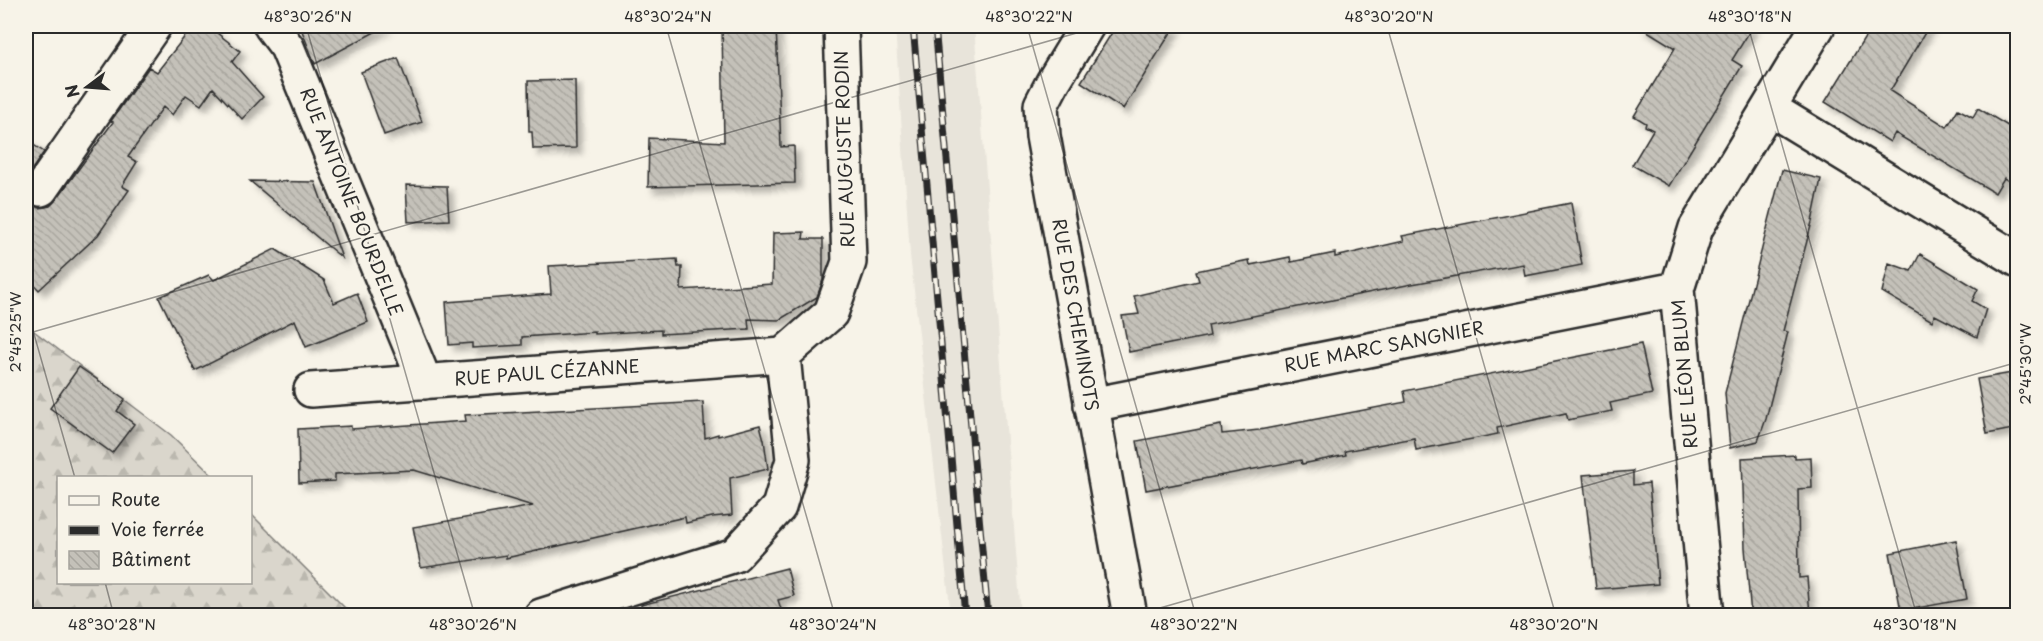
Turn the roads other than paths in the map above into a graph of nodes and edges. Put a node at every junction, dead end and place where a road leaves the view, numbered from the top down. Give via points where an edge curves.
1 (154, 26) edge
2 (271, 26) edge
3 (841, 26) edge
4 (1087, 26) edge
5 (1818, 26) edge
6 (1769, 108) junction
7 (41, 189) dead end
8 (2018, 260) edge
9 (1677, 290) junction
10 (783, 355) junction
11 (425, 382) junction
12 (311, 390) dead end
13 (1091, 405) junction
14 (541, 615) edge
15 (1130, 615) edge
16 (1707, 615) edge

1 - 7 street
2 - 11 street, RUE ANTOINE BOURDELLE via 287,47
3 - 10 street, RUE AUGUSTE RODIN via 849,262 831,313
4 - 13 street, RUE DES CHEMINOTS via 1041,105 1043,136
5 - 6 street, RUE LÉON BLUM
6 - 8 street
6 - 9 street, RUE LÉON BLUM via 1696,228
9 - 13 street, RUE MARC SANGNIER
9 - 16 street, RUE LÉON BLUM
10 - 11 street, RUE PAUL CÉZANNE
10 - 14 street via 793,460 779,507 735,555
11 - 12 street, RUE PAUL CÉZANNE
13 - 15 street, RUE DES CHEMINOTS

